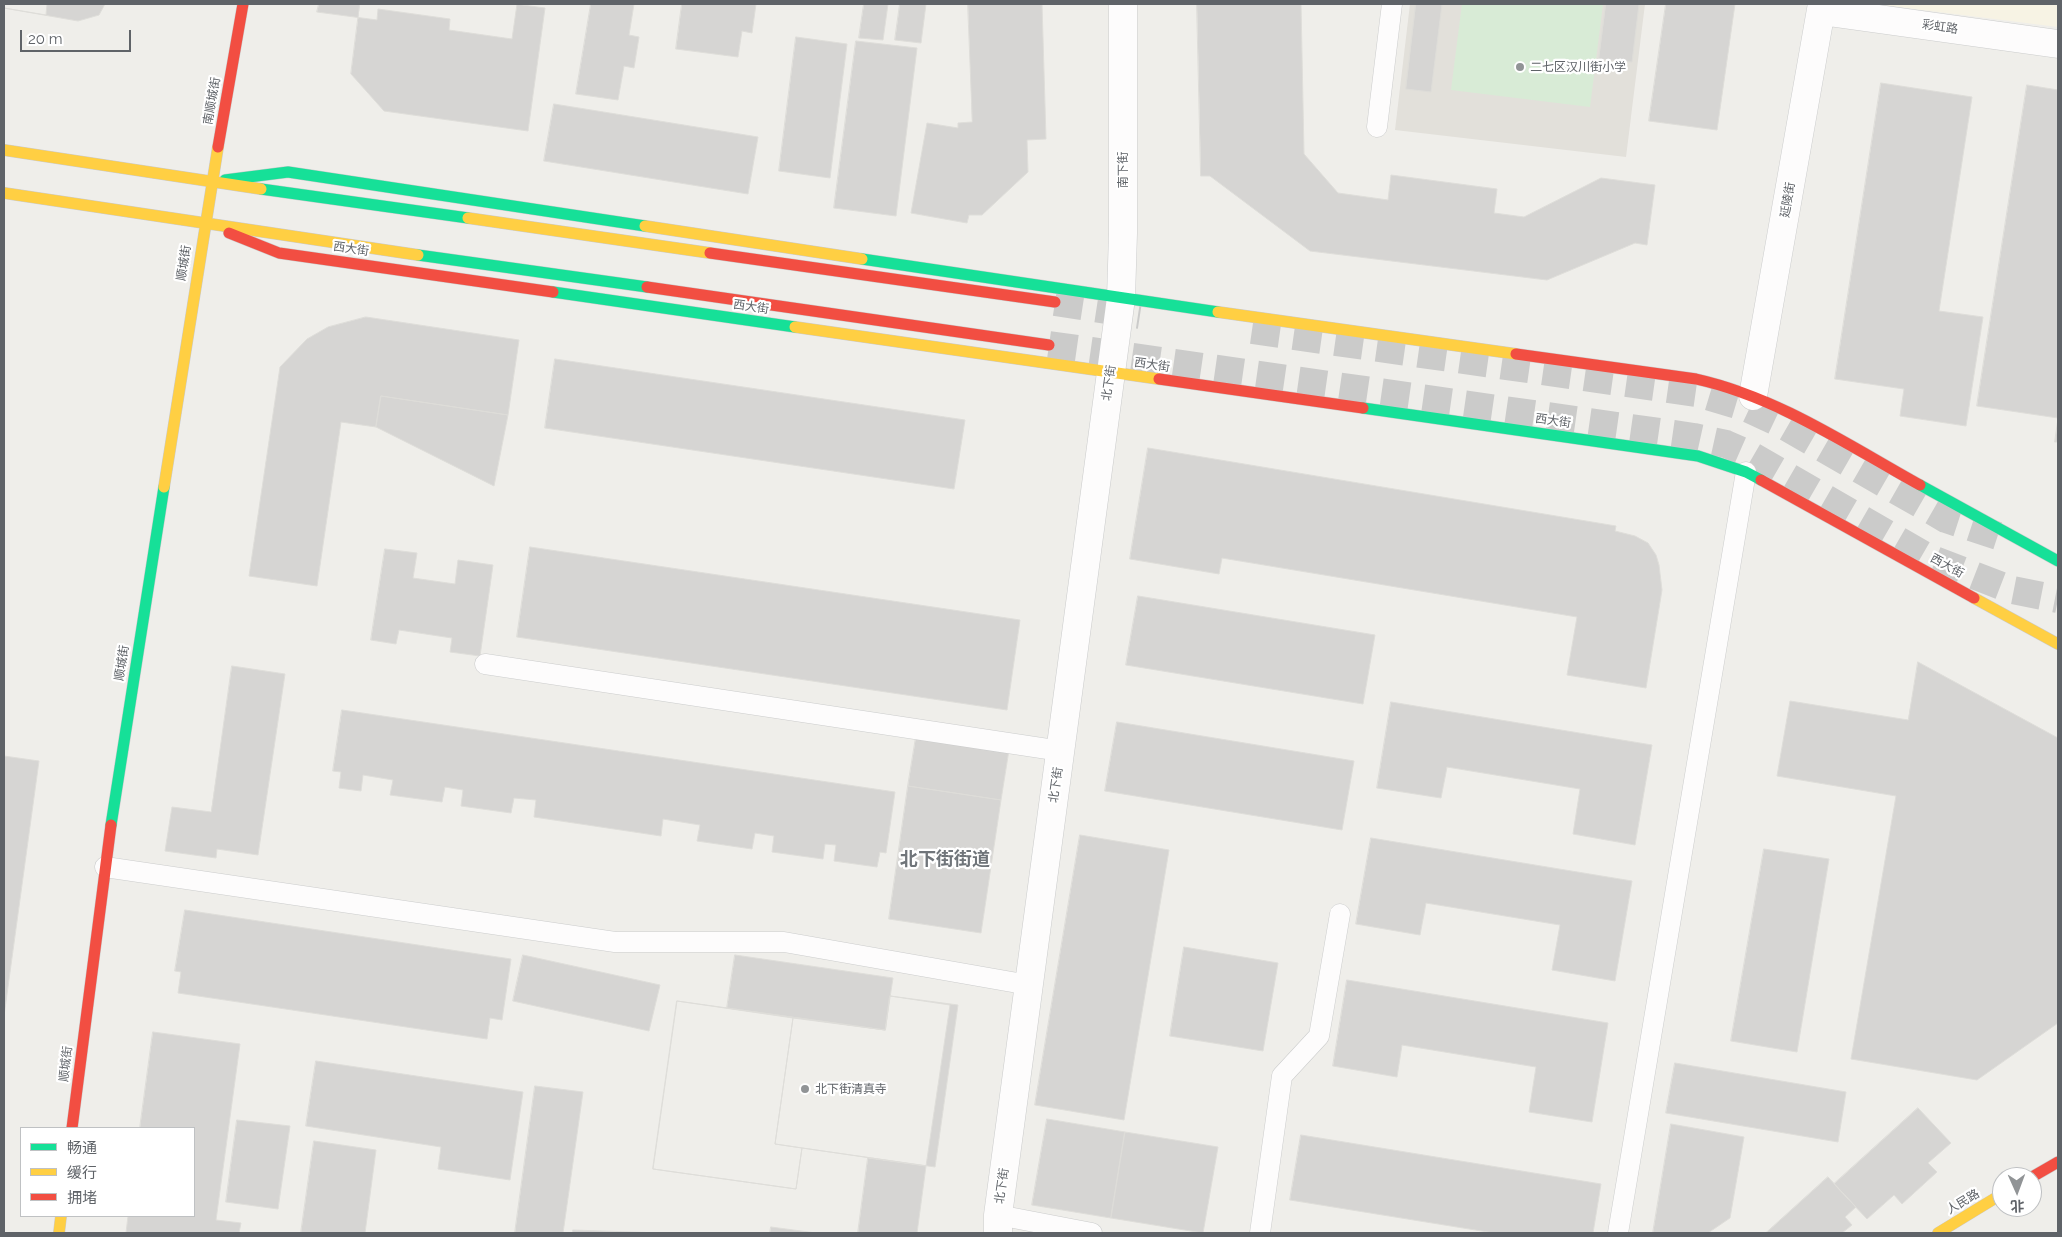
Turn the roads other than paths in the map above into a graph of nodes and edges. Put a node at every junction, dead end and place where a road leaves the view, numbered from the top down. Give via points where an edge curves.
1 (243, 4) edge
2 (1123, 4) edge
3 (1392, 4) edge
4 (1821, 7) edge
5 (2058, 44) edge
6 (1378, 127) dead end
7 (4, 150) edge
8 (212, 182) junction
9 (4, 193) edge
10 (208, 203) joint
11 (204, 224) junction
12 (1121, 298) junction
13 (1055, 302) tunnel mouth
14 (1116, 337) joint
15 (1049, 345) tunnel mouth
16 (1110, 372) junction
17 (1753, 396) junction
18 (1746, 472) junction
19 (2058, 560) edge
20 (2058, 644) edge
21 (485, 664) dead end
22 (1061, 751) junction
23 (105, 867) junction
24 (1340, 914) dead end
25 (1029, 985) junction
26 (72, 1127) edge
27 (2058, 1162) edge
28 (2042, 1171) edge
29 (1992, 1200) edge
30 (61, 1217) edge
31 (998, 1224) edge
32 (59, 1233) edge
33 (1092, 1233) edge
34 (1260, 1233) edge
35 (1618, 1233) edge
36 (1938, 1233) edge

1 - 8 street, 南顺城街
2 - 12 street, 南下街
3 - 6 lane
4 - 5 street, 彩虹路
4 - 17 street, 延陵街
7 - 8 street
8 - 10 street, 南顺城街
8 - 12 street via 288,172
8 - 13 street
9 - 11 street, 西大街
10 - 11 street, 顺城街
11 - 15 street, 西大街
11 - 16 street, 西大街 via 279,252
11 - 23 street, 顺城街
12 - 14 street, 南下街
12 - 17 street via 1696,379
14 - 16 street, 北下街
16 - 18 street, 西大街 via 1698,456
16 - 22 street, 北下街
17 - 19 street via 1787,411
18 - 20 street, 西大街
18 - 35 lane
21 - 22 lane
22 - 25 street, 北下街
23 - 25 lane via 615,942 784,942
23 - 26 street, 顺城街
24 - 34 lane via 1319,1036 1282,1076
25 - 31 street, 北下街
27 - 28 street
29 - 36 street, 人民路
30 - 32 street
31 - 33 lane

